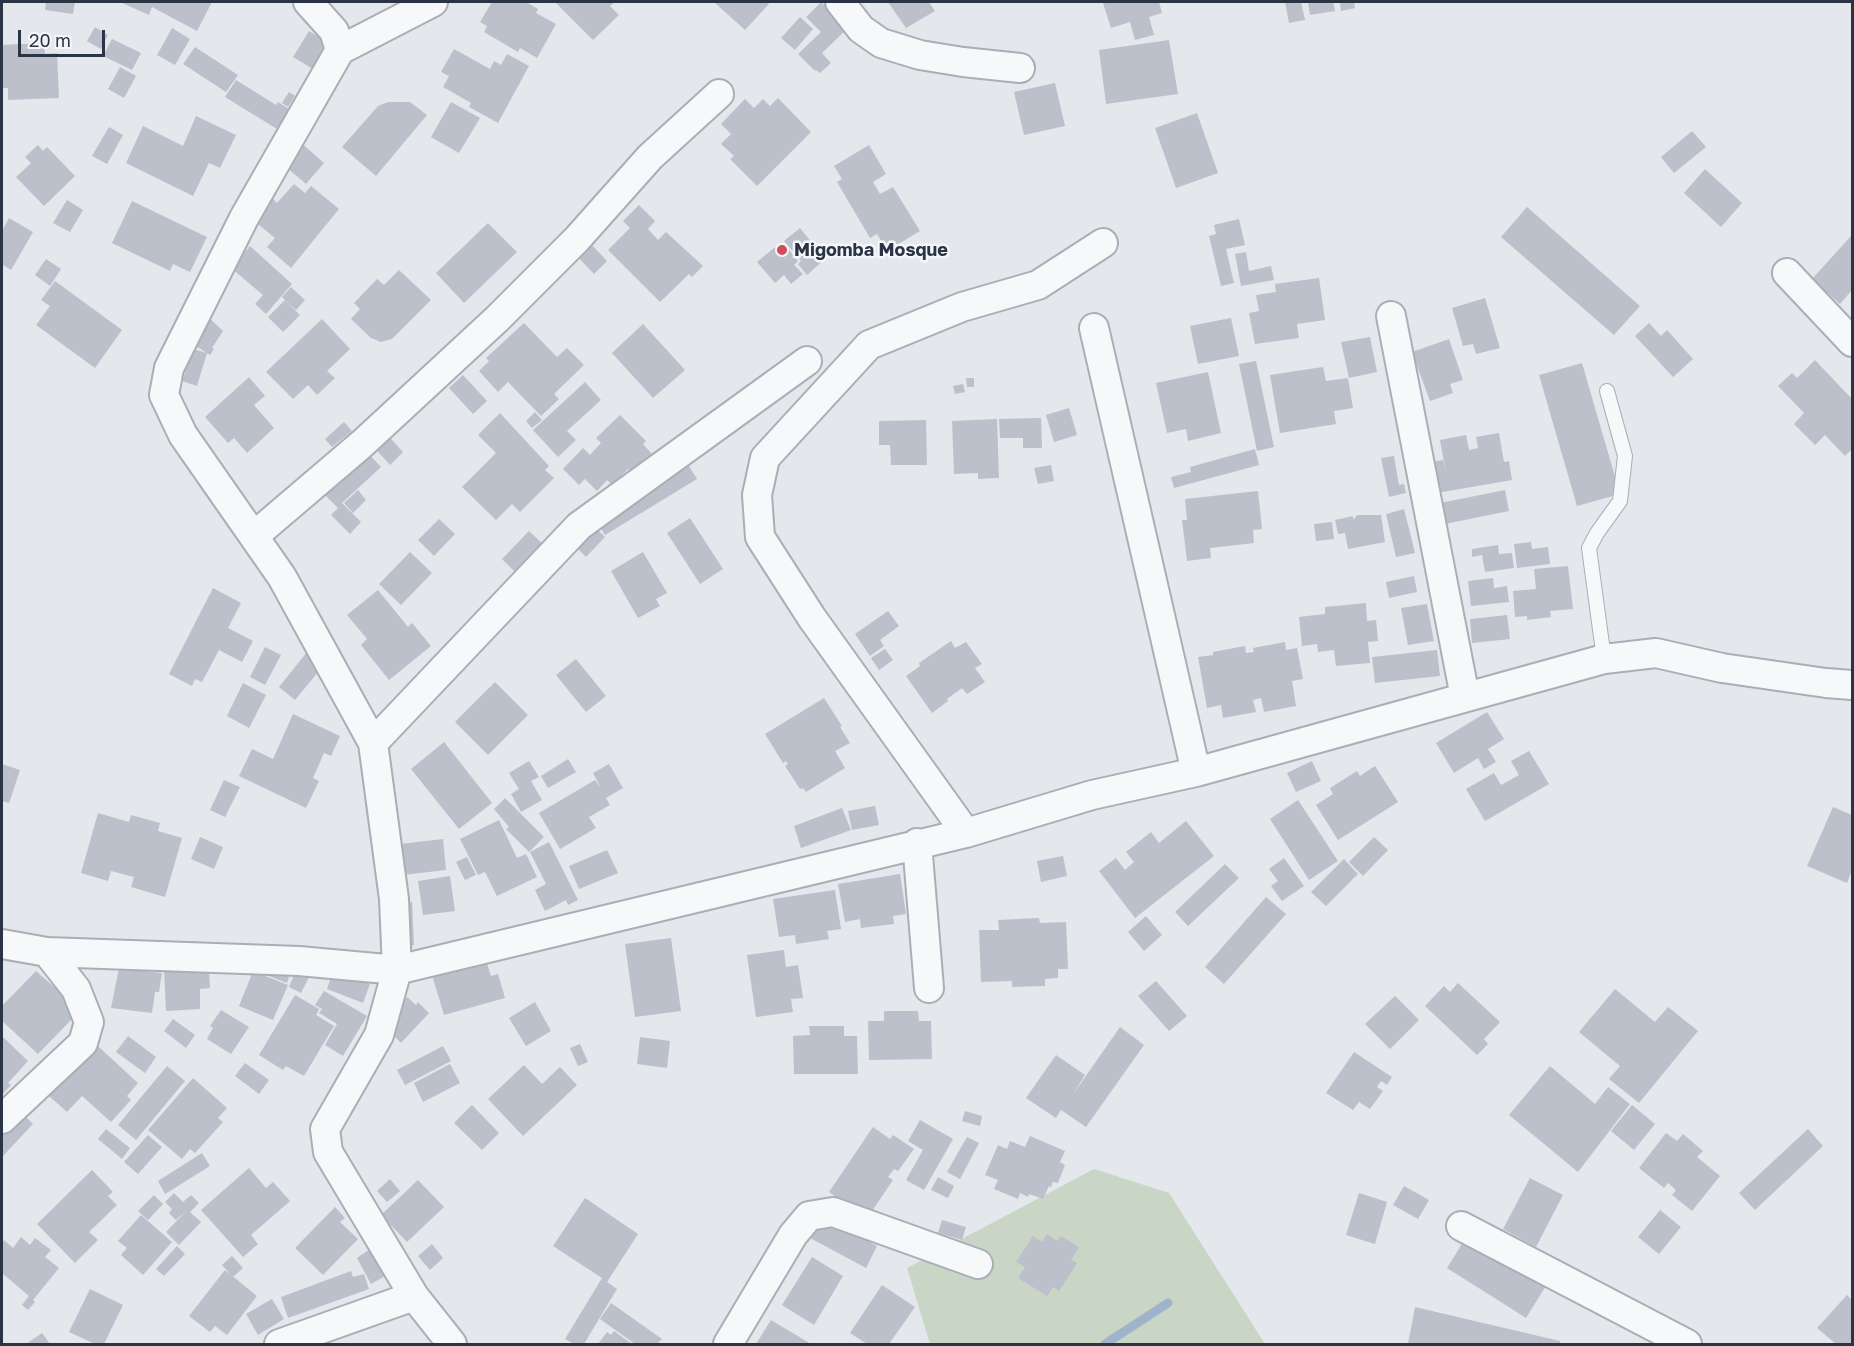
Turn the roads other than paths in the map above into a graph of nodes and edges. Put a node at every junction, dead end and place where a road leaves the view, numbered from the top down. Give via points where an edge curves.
1 (308, 2) edge
2 (433, 2) edge
3 (840, 2) edge
4 (340, 50) junction
5 (1020, 68) dead end
6 (719, 94) dead end
7 (1103, 243) dead end
8 (1787, 273) dead end
9 (1391, 316) dead end
10 (1094, 328) dead end
11 (1852, 342) edge
12 (807, 362) dead end
13 (1607, 391) dead end
14 (254, 536) junction
15 (1604, 659) junction
16 (1852, 685) edge
17 (1465, 697) junction
18 (374, 743) junction
19 (1196, 772) junction
20 (966, 833) junction
21 (917, 843) junction
22 (2, 945) edge
23 (47, 952) junction
24 (397, 970) junction
25 (929, 988) dead end
26 (2, 1119) edge
27 (1461, 1226) dead end
28 (978, 1264) dead end
29 (414, 1296) junction
30 (279, 1344) edge
31 (452, 1344) edge
32 (728, 1344) edge
33 (1687, 1344) edge

1 - 4 street via 334,32
2 - 4 street
3 - 5 street via 861,29 881,43 931,57
4 - 14 street via 244,218 169,368 164,395 183,435
6 - 14 street via 650,157 577,239 497,319 363,443
7 - 20 street via 1038,285 962,307 868,345 765,458 757,495 760,537 812,618
8 - 11 street
9 - 17 street
10 - 19 street
12 - 18 street via 579,526
13 - 15 lane via 1625,456 1620,501 1589,548
14 - 18 street via 282,577
15 - 16 street via 1656,652 1722,668
15 - 17 street
17 - 19 street
18 - 24 street via 394,899
19 - 20 street via 1092,795
20 - 21 street
21 - 24 street
21 - 25 street
22 - 23 street
23 - 24 street via 299,961
23 - 26 street via 76,989 89,1022 83,1043
24 - 29 street via 379,1035 325,1129 328,1152
27 - 33 street
28 - 32 street via 833,1212 809,1216 793,1235
29 - 30 street
29 - 31 street

